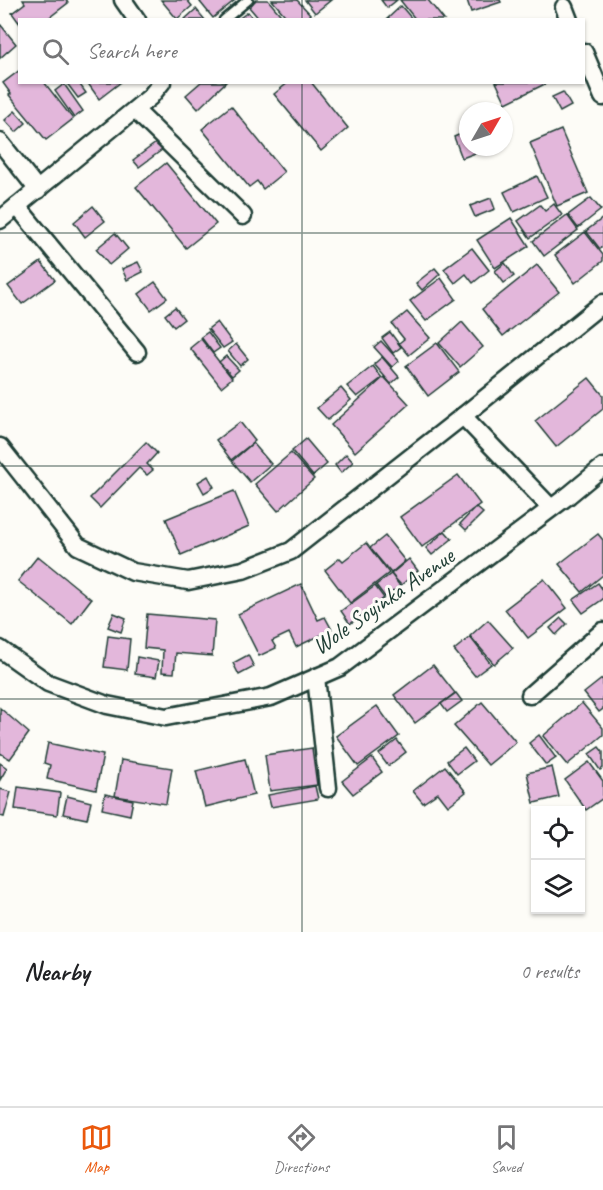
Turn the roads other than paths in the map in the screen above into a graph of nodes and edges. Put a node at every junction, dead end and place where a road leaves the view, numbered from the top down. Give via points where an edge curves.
1 (123, 0) edge
2 (248, 0) edge
3 (136, 18) edge
4 (226, 18) edge
5 (585, 54) edge
6 (160, 84) edge
7 (603, 97) edge
8 (135, 110) junction
9 (0, 142) edge
10 (38, 190) junction
11 (17, 207) junction
12 (243, 216) dead end
13 (0, 220) edge
14 (603, 303) edge
15 (137, 352) dead end
16 (463, 416) junction
17 (0, 447) edge
18 (603, 467) edge
19 (551, 508) junction
20 (603, 631) edge
21 (0, 649) edge
22 (316, 677) junction
23 (530, 695) dead end
24 (328, 788) dead end

1 - 3 street
2 - 4 lane
5 - 7 street
6 - 8 street
8 - 10 street
8 - 12 street
9 - 10 street
10 - 11 street
11 - 13 street
11 - 15 street
14 - 16 street
16 - 17 street via 291,551 243,570 188,580 133,572 78,546
16 - 19 street
18 - 19 street, Wole Soyinka Avenue
19 - 22 street, Wole Soyinka Avenue via 340,667
20 - 23 street
21 - 22 street, Wole Soyinka Avenue via 48,683 107,705 166,717 271,698
22 - 24 street

